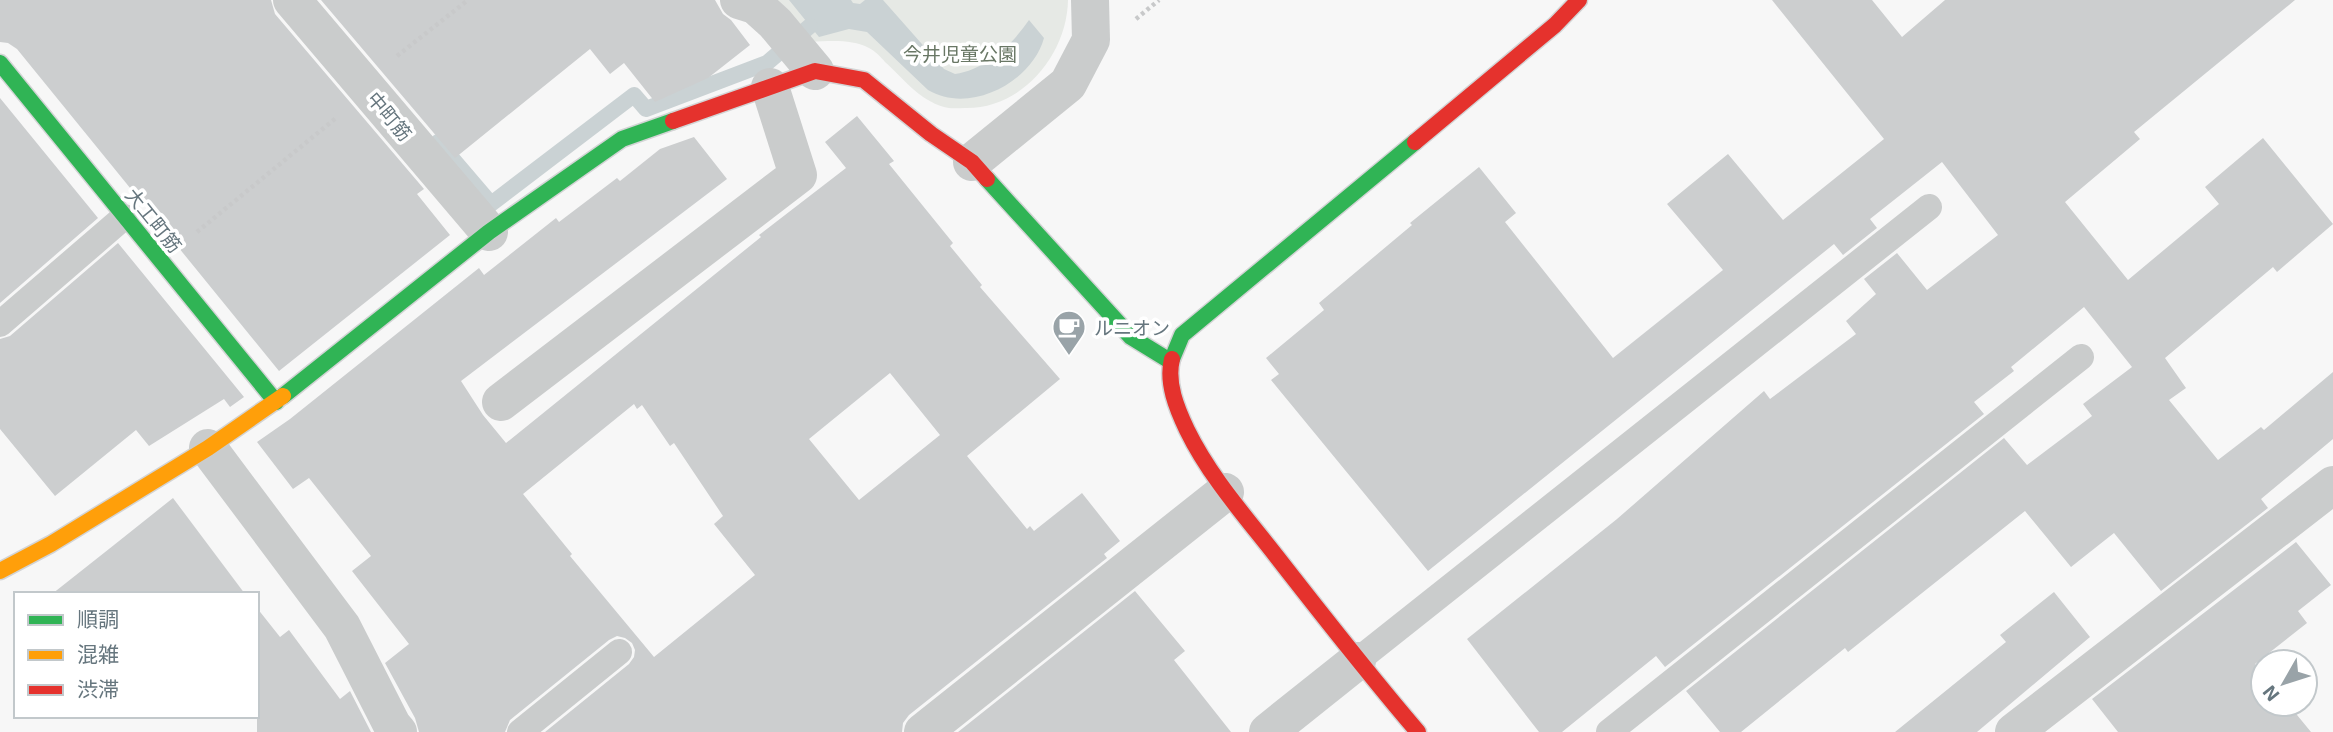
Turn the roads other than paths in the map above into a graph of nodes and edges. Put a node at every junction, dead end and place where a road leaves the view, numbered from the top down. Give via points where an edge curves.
1 (292, 0) edge
2 (739, 0) edge
3 (1090, 0) edge
4 (1579, 0) edge
5 (0, 63) edge
6 (809, 64) junction
7 (770, 86) junction
8 (972, 162) junction
9 (1929, 207) dead end
10 (124, 217) junction
11 (489, 232) junction
12 (0, 324) edge
13 (2081, 358) dead end
14 (1170, 361) junction
15 (276, 402) junction
16 (501, 402) dead end
17 (208, 448) junction
18 (2333, 485) edge
19 (1226, 492) junction
20 (0, 571) edge
21 (619, 652) dead end
22 (1357, 661) junction
23 (398, 732) edge
24 (520, 732) edge
25 (923, 732) edge
26 (1268, 732) edge
27 (1418, 732) edge
28 (1609, 732) edge
29 (2014, 732) edge

1 - 11 street, 中町筋
2 - 6 street via 755,5 775,23
3 - 8 street via 1091,40 1068,85
4 - 14 street via 1555,25 1182,335
5 - 10 street, 大工町筋
6 - 7 street
6 - 8 street via 863,80
7 - 11 street via 622,139
7 - 16 street via 798,175
8 - 14 street via 1131,337
9 - 22 lane
10 - 12 lane
10 - 15 street, 大工町筋
11 - 15 street
13 - 28 lane
14 - 19 street via 1171,384 1189,432
15 - 17 street
17 - 20 street
17 - 23 street via 342,626
18 - 29 street
19 - 22 street
19 - 25 street
21 - 24 lane
22 - 26 street
22 - 27 street

